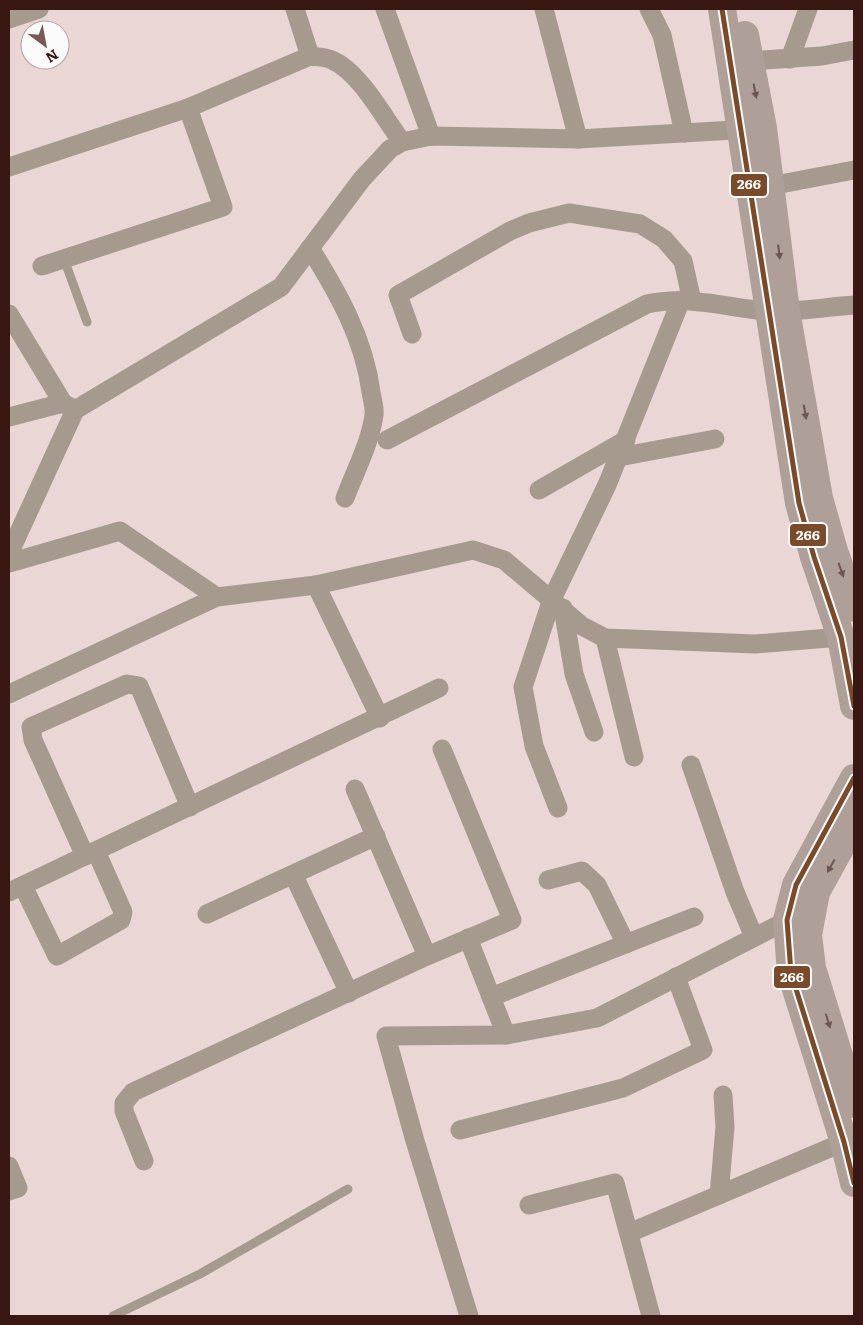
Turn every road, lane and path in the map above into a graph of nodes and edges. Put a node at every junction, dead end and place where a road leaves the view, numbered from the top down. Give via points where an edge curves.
1 (39, 9) edge
2 (295, 9) edge
3 (385, 9) edge
4 (544, 9) edge
5 (649, 9) edge
6 (722, 9) edge
7 (742, 9) edge
8 (808, 9) edge
9 (9, 20) edge
10 (854, 50) edge
11 (310, 56) junction
12 (790, 59) junction
13 (749, 61) junction
14 (188, 108) junction
15 (752, 129) junction
16 (684, 133) junction
17 (431, 136) junction
18 (578, 139) junction
19 (402, 142) junction
20 (9, 167) edge
21 (854, 170) edge
22 (770, 186) junction
23 (310, 248) junction
24 (64, 259) junction
25 (42, 266) dead end
26 (686, 300) junction
27 (854, 305) edge
28 (777, 311) junction
29 (9, 314) edge
30 (87, 322) dead end
31 (412, 334) dead end
32 (69, 407) junction
33 (9, 417) edge
34 (715, 438) dead end
35 (387, 440) dead end
36 (623, 448) junction
37 (539, 490) dead end
38 (345, 498) dead end
39 (9, 554) edge
40 (9, 563) edge
41 (316, 585) junction
42 (217, 597) junction
43 (558, 603) junction
44 (854, 607) edge
45 (841, 637) junction
46 (605, 638) junction
47 (438, 688) dead end
48 (9, 694) edge
49 (854, 706) edge
50 (380, 718) junction
51 (594, 732) dead end
52 (442, 749) dead end
53 (634, 757) dead end
54 (691, 765) dead end
55 (854, 778) edge
56 (355, 789) dead end
57 (190, 807) junction
58 (558, 808) dead end
59 (854, 823) edge
60 (376, 836) junction
61 (90, 854) junction
62 (294, 876) junction
63 (548, 880) dead end
64 (16, 889) edge
65 (813, 908) junction
66 (207, 914) dead end
67 (694, 917) dead end
68 (787, 920) junction
69 (754, 937) junction
70 (468, 938) junction
71 (626, 944) junction
72 (427, 956) junction
73 (676, 977) junction
74 (349, 993) junction
75 (491, 997) junction
76 (506, 1035) junction
77 (723, 1095) dead end
78 (854, 1104) edge
79 (460, 1130) dead end
80 (844, 1142) junction
81 (144, 1161) dead end
82 (9, 1166) edge
83 (854, 1183) edge
84 (348, 1189) dead end
85 (9, 1191) edge
86 (720, 1195) junction
87 (529, 1205) dead end
88 (629, 1233) junction
89 (112, 1316) edge
90 (469, 1316) edge
91 (651, 1316) edge

1 - 9 street
2 - 11 street
3 - 17 street
4 - 18 street
5 - 16 street via 662,35
6 - 15 main road
7 - 13 main road
8 - 12 street
10 - 12 street
11 - 14 street
11 - 19 street via 331,59 347,69
12 - 13 street
13 -> 15 main road
14 - 20 street
14 - 24 street via 223,207
15 - 16 street
15 - 22 main road
15 - 28 main road
16 - 18 street
17 - 18 street
17 - 19 street
19 - 23 street via 390,149 362,179
21 - 22 street
22 -> 28 main road
23 - 32 street via 281,287
23 - 38 street via 334,286 354,328 370,383 374,413 366,445
24 - 25 street
24 - 30 lane
26 - 28 street
26 - 31 street via 683,262 664,239 640,224 569,213 510,231 398,295
26 - 35 street via 647,304
26 - 36 street
27 - 28 street
28 -> 44 main road via 819,498
28 - 45 main road via 799,503
29 - 32 street
32 - 33 street
32 - 39 street
34 - 36 street
36 - 37 street
36 - 43 street
40 - 42 street via 120,531
41 - 42 street
41 - 43 street via 473,550 504,560
41 - 50 street
42 - 48 street
43 - 46 street via 582,626
43 - 51 street via 574,674
43 - 58 street via 523,687 534,746
45 - 46 street via 755,644
45 - 49 main road
46 - 53 street
47 - 50 street
50 - 57 street
52 - 70 street via 512,920
54 - 69 street
55 - 68 main road via 796,885
56 - 60 street
57 - 61 street
57 - 61 street via 138,686 127,684 31,727 33,740
59 -> 65 main road via 816,892
60 - 62 street
60 - 72 street
61 - 64 street
61 - 64 street via 123,912 121,920 57,956
62 - 66 street
62 - 74 street
63 - 71 street via 582,871 591,877
65 - 68 street
65 -> 78 main road via 808,935 812,968
67 - 71 street
68 - 69 street
68 - 80 main road via 791,973
69 - 73 street
70 - 72 street
70 - 75 street
71 - 75 street
72 - 74 street
73 - 76 street via 597,1018
73 - 79 street via 703,1050 624,1088
74 - 81 street via 133,1092 124,1103 124,1111
75 - 76 street
76 - 90 street via 386,1036
77 - 86 street via 725,1127
80 - 83 main road
80 - 86 street
82 - 85 street via 18,1188
84 - 89 lane via 200,1274
86 - 88 street
87 - 88 street via 615,1183
88 - 91 street

